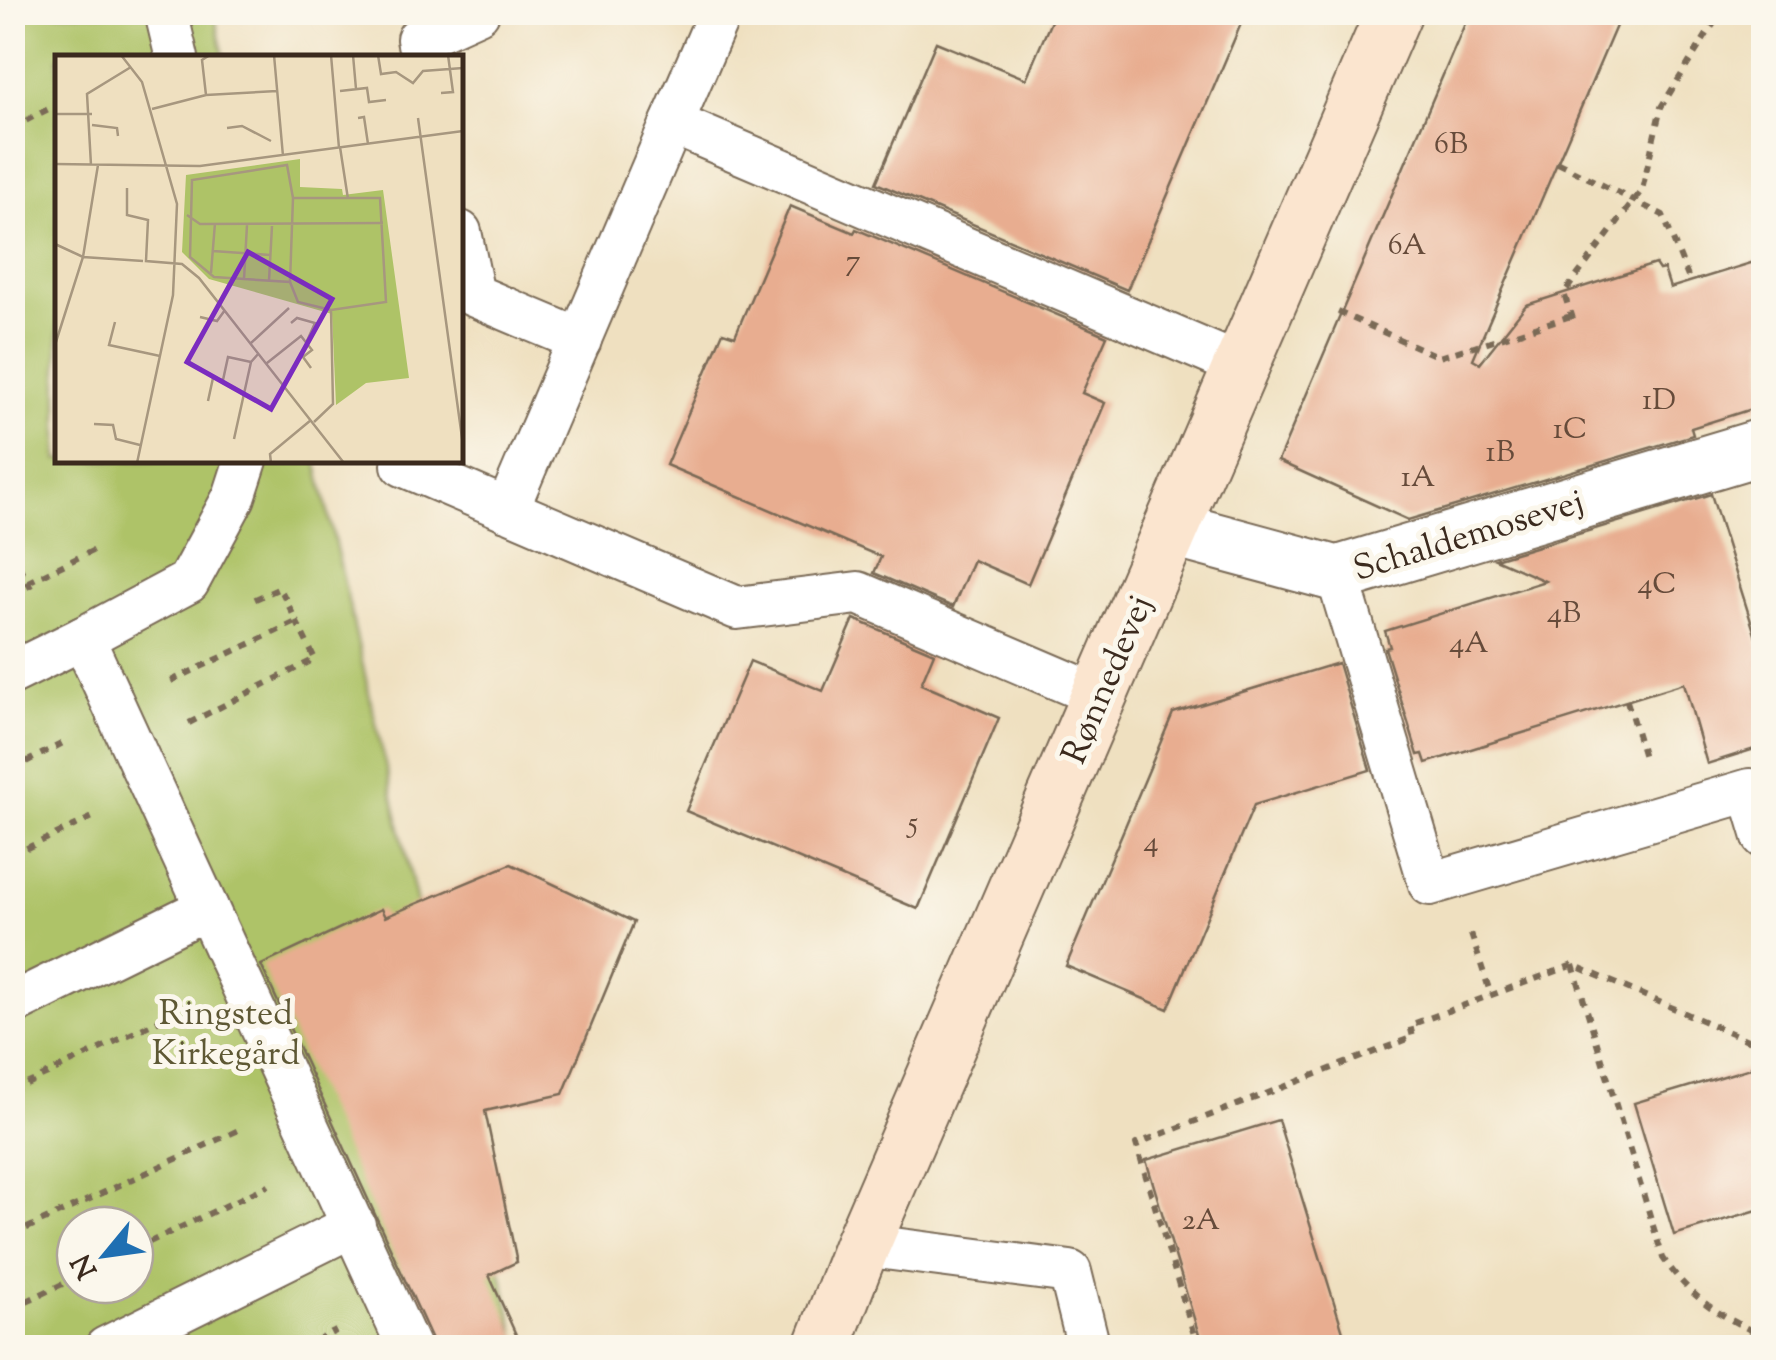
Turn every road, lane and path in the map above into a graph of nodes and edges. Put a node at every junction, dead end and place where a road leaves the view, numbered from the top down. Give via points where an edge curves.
1 (166, 12) edge
2 (478, 12) edge
3 (1394, 12) edge
4 (1720, 12) edge
5 (717, 13) edge
6 (176, 55) edge
7 (421, 55) edge
8 (55, 106) edge
9 (672, 122) junction
10 (12, 128) edge
11 (1558, 163) dead end
12 (1636, 199) junction
13 (462, 241) edge
14 (1690, 282) dead end
15 (1277, 285) junction
16 (12, 334) edge
17 (580, 340) junction
18 (1241, 366) junction
19 (12, 377) edge
20 (1764, 446) edge
21 (245, 462) edge
22 (403, 465) dead end
23 (508, 510) junction
24 (1171, 528) junction
25 (94, 550) dead end
26 (23, 574) dead end
27 (1337, 574) junction
28 (12, 579) edge
29 (28, 582) dead end
30 (244, 605) dead end
31 (296, 622) junction
32 (83, 638) junction
33 (12, 674) edge
34 (1099, 696) junction
35 (115, 707) junction
36 (134, 750) junction
37 (153, 788) junction
38 (1764, 837) edge
39 (12, 855) edge
40 (207, 908) junction
41 (1573, 965) junction
42 (241, 982) junction
43 (12, 1004) edge
44 (1764, 1046) edge
45 (12, 1091) edge
46 (296, 1104) junction
47 (323, 1159) junction
48 (354, 1225) junction
49 (12, 1235) edge
50 (155, 1239) edge
51 (862, 1245) junction
52 (55, 1288) edge
53 (12, 1308) edge
54 (1764, 1336) edge
55 (106, 1348) edge
56 (409, 1348) edge
57 (822, 1348) edge
58 (1089, 1348) edge
59 (1198, 1348) edge

1 - 6 lane
2 - 7 lane via 418,39
3 - 15 street, Rønnedevej
4 - 12 path via 1661,106
5 - 9 lane
8 - 10 path
9 - 17 lane
9 - 18 lane
11 - 12 path
12 - 14 path via 1663,215
12 - 15 path via 1564,293 1571,317 1439,357
13 - 17 lane via 474,295
15 - 18 street, Rønnedevej
16 - 19 path
17 - 23 lane
18 - 24 street, Rønnedevej
20 - 27 street, Schaldemosevej
21 - 32 lane via 188,582
22 - 23 lane
23 - 34 lane via 737,608 858,593
24 - 27 street, Schaldemosevej
24 - 34 street, Rønnedevej
25 - 29 path
26 - 28 path
27 - 38 lane via 1430,884 1750,790
30 - 31 path via 280,588
31 - 35 path
31 - 36 path via 315,659
32 - 33 lane
32 - 35 lane
34 - 51 street, Rønnedevej
35 - 36 lane
36 - 37 lane
37 - 39 path
37 - 40 lane
40 - 42 lane
40 - 43 lane
41 - 44 path
41 - 54 path via 1663,1258 1702,1304
41 - 59 path via 1410,1025 1413,1038 1136,1144
42 - 45 path
42 - 46 lane
46 - 47 lane
46 - 49 path
47 - 48 lane
47 - 50 path
48 - 55 lane
48 - 56 lane
51 - 57 street, Rønnedevej
51 - 58 lane via 1070,1272
52 - 53 path

